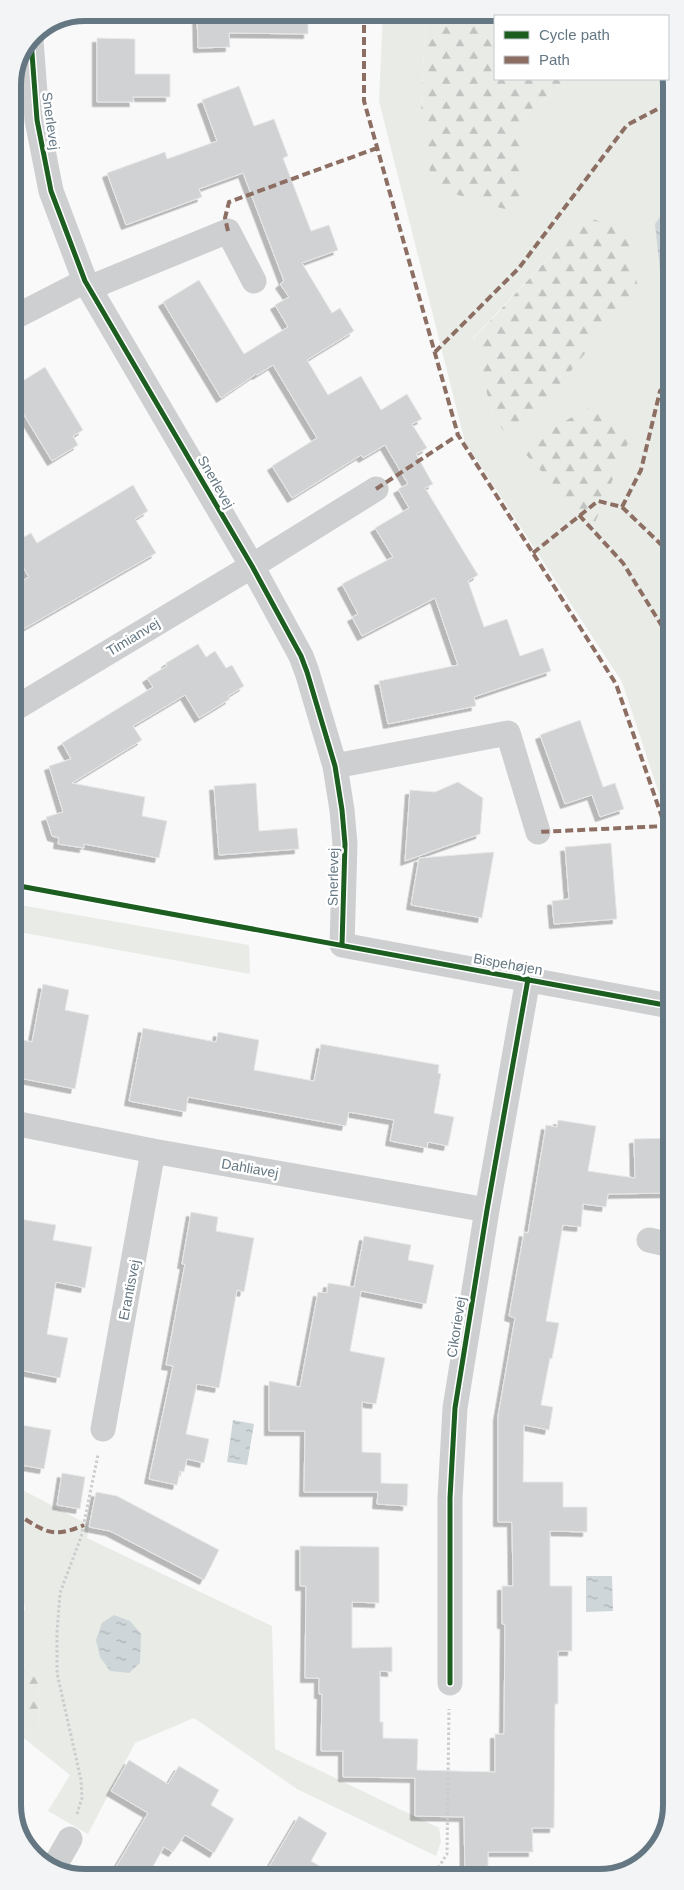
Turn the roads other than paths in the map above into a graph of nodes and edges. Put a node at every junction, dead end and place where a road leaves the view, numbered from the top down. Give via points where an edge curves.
1 (32, 51) edge
2 (254, 280) dead end
3 (87, 285) junction
4 (21, 314) edge
5 (376, 489) dead end
6 (252, 566) junction
7 (21, 704) edge
8 (335, 766) junction
9 (538, 832) dead end
10 (342, 945) joint
11 (528, 979) junction
12 (663, 1005) edge
13 (21, 1124) edge
14 (153, 1151) junction
15 (487, 1210) junction
16 (103, 1429) road end
17 (450, 1683) road end
18 (70, 1839) road end
19 (57, 1862) edge

1 - 3 street, Snerlevej via 37,120 51,191
2 - 3 street via 228,231
3 - 4 street
3 - 6 street, Snerlevej
5 - 6 street
6 - 7 street, Timianvej
6 - 8 street, Snerlevej via 307,672
8 - 9 street via 508,733
8 - 10 street, Snerlevej via 345,844
10 - 11 street, Bispehøjen
11 - 12 street, Bispehøjen
11 - 15 street, Cikorievej
13 - 14 street, Dahliavej
14 - 15 street, Dahliavej
14 - 16 street, Erantisvej
15 - 17 street, Cikorievej via 455,1408 450,1498
18 - 19 street

